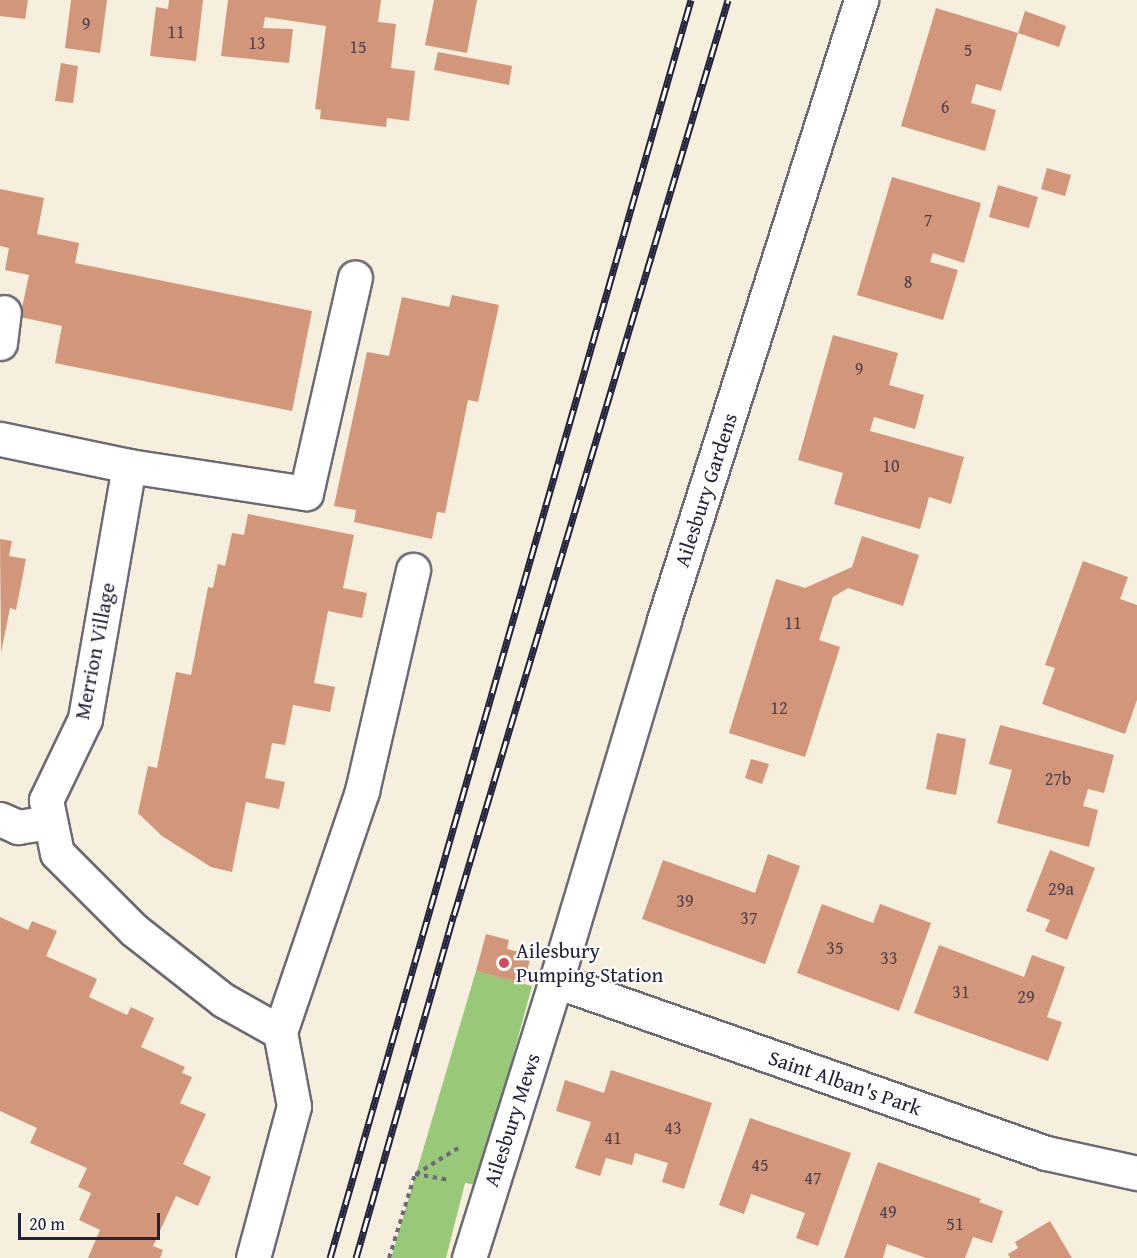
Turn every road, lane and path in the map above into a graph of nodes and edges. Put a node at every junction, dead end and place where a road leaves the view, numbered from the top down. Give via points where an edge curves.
1 (861, 0) edge
2 (355, 277) dead end
3 (0, 439) edge
4 (129, 466) junction
5 (413, 570) dead end
6 (0, 819) edge
7 (50, 822) junction
8 (556, 981) junction
9 (280, 1032) junction
10 (1137, 1173) edge
11 (490, 1188) junction
12 (253, 1258) edge
13 (389, 1258) edge
14 (469, 1258) edge

1 - 8 street, Ailesbury Gardens via 664,620
2 - 4 street via 306,493
3 - 4 street
4 - 7 street, Merrion Village via 85,719 46,800
5 - 9 street via 362,791
6 - 7 street via 18,827
7 - 9 street, Merrion Village via 57,853 134,930 223,1000
8 - 10 street, Saint Alban's Park via 1046,1154
8 - 11 street, Ailesbury Mews
9 - 12 street via 294,1106
11 - 13 path via 415,1174
11 - 14 street, Ailesbury Mews

